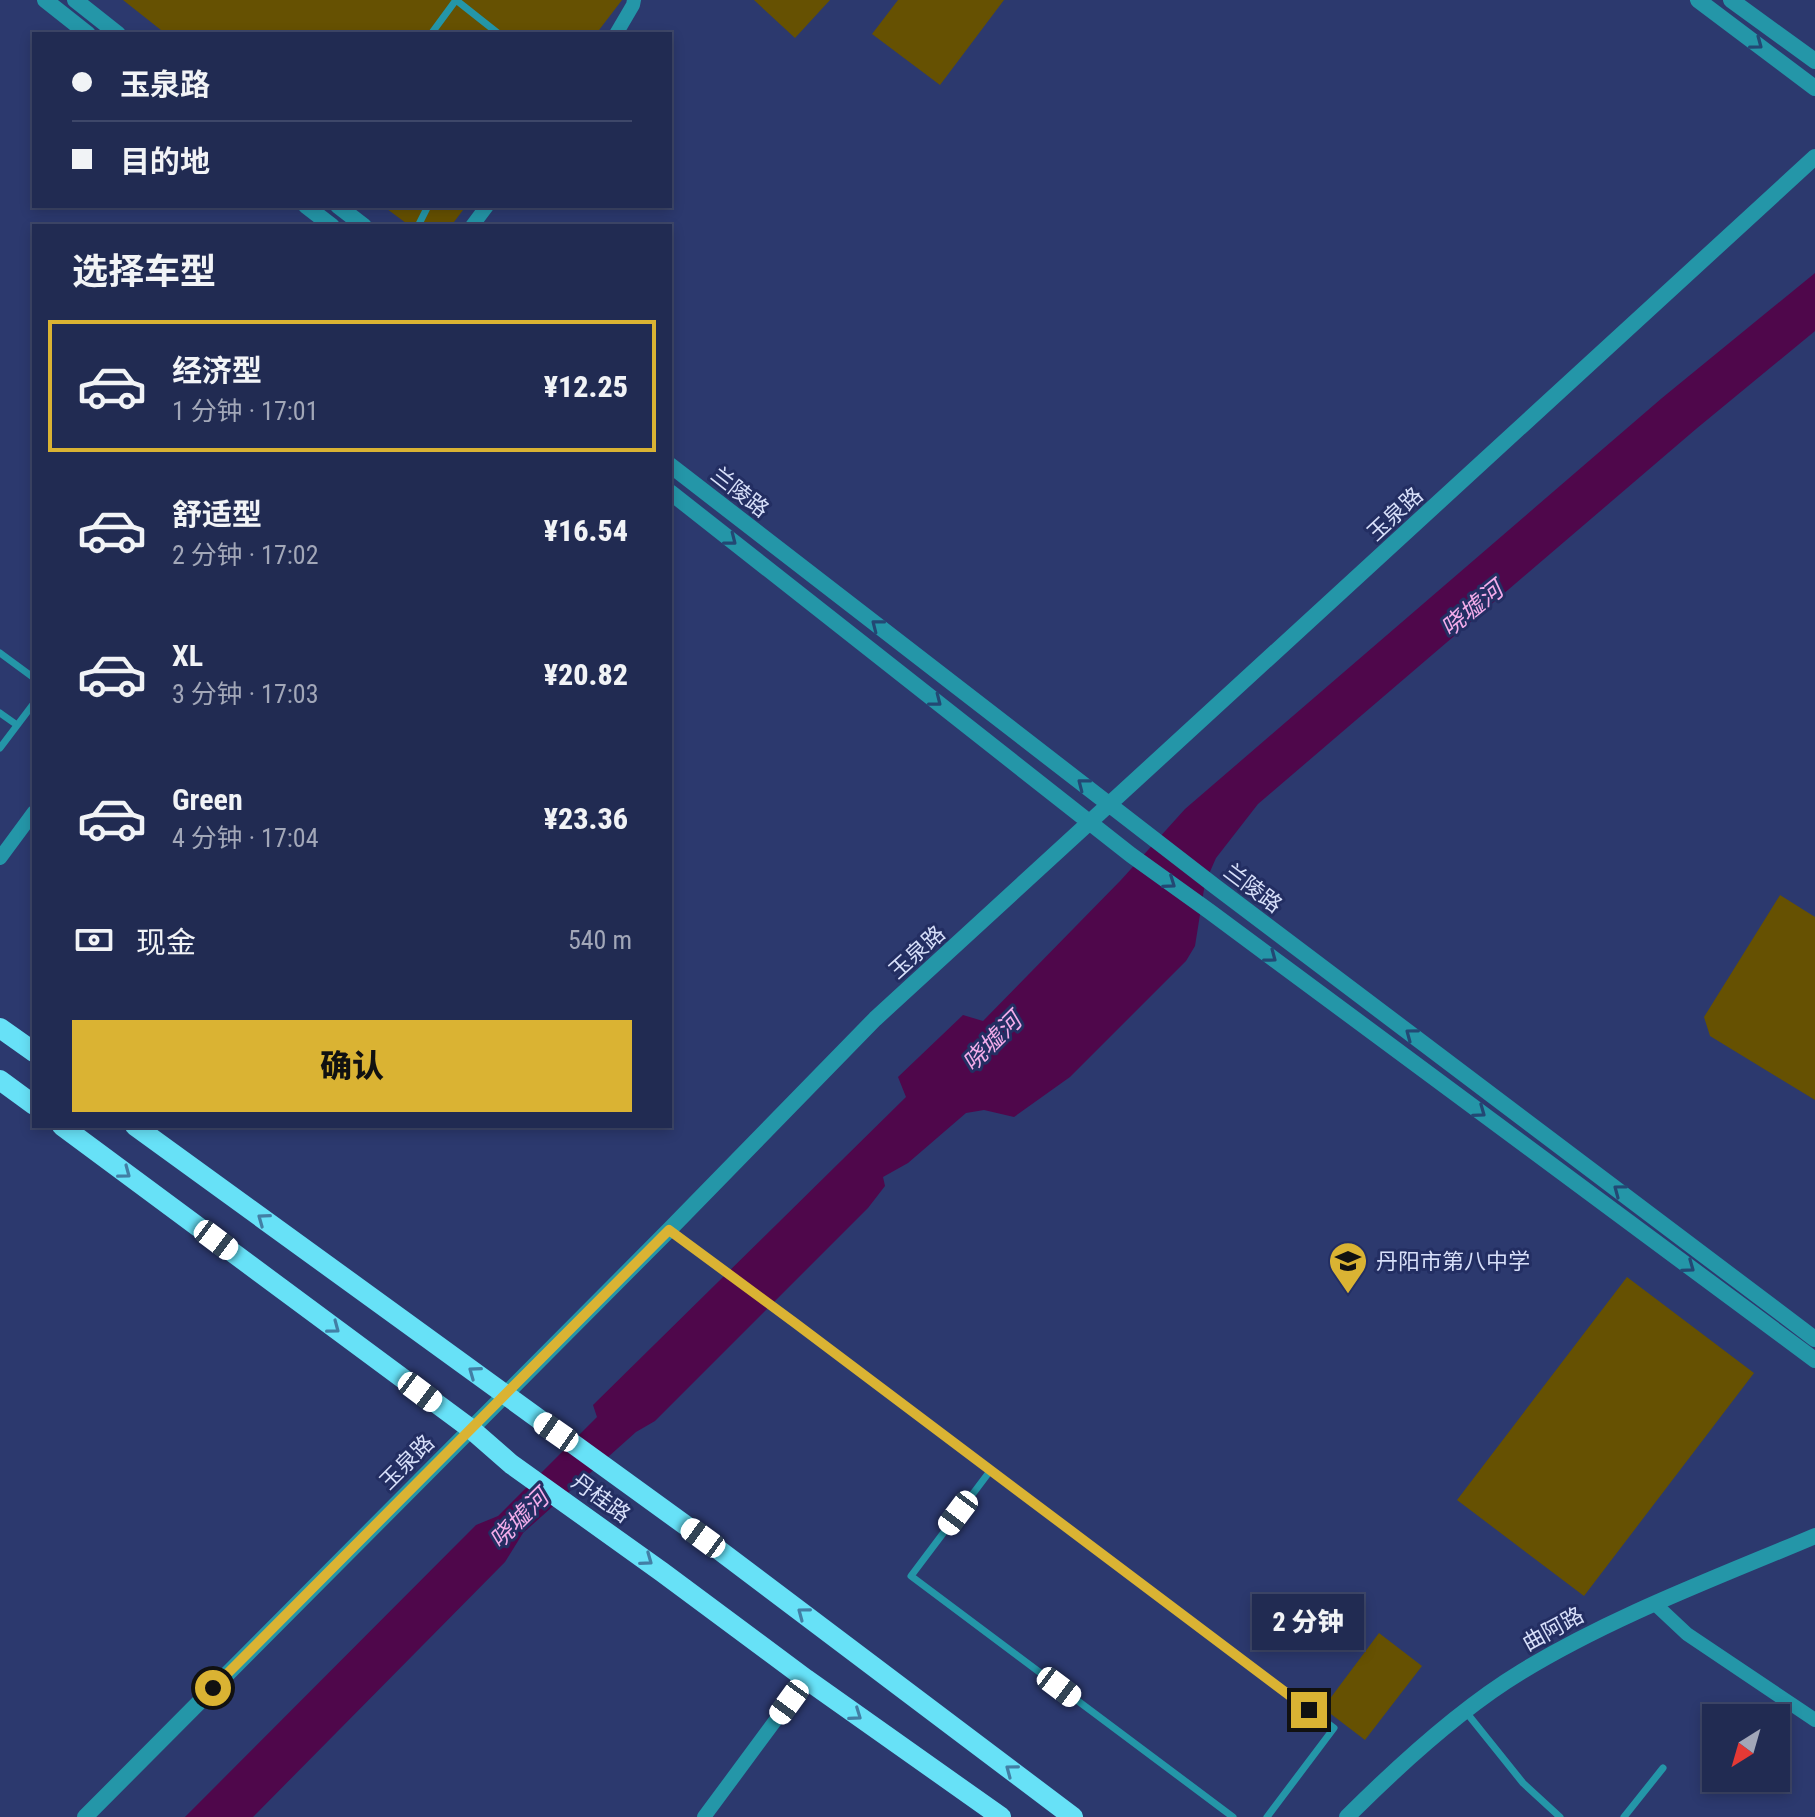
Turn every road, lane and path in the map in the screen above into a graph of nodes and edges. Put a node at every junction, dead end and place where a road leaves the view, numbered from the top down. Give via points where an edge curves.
1 (45, 0) edge
2 (75, 0) edge
3 (634, 0) edge
4 (1698, 0) edge
5 (1731, 0) edge
6 (85, 32) edge
7 (115, 32) edge
8 (432, 32) edge
9 (496, 32) edge
10 (617, 32) edge
11 (1815, 61) edge
12 (1815, 88) edge
13 (1815, 157) edge
14 (309, 208) edge
15 (341, 208) edge
16 (329, 224) edge
17 (361, 224) edge
18 (672, 467) edge
19 (672, 494) edge
20 (0, 653) edge
21 (32, 677) edge
22 (32, 706) edge
23 (0, 713) edge
24 (17, 725) junction
25 (0, 748) edge
26 (1110, 805) junction
27 (32, 815) edge
28 (1090, 823) junction
29 (0, 858) edge
30 (0, 1028) edge
31 (32, 1051) edge
32 (0, 1080) edge
33 (32, 1104) edge
34 (65, 1128) edge
35 (138, 1128) edge
36 (669, 1230) junction
37 (1815, 1339) edge
38 (1815, 1360) edge
39 (505, 1394) junction
40 (471, 1429) junction
41 (990, 1471) junction
42 (1815, 1536) edge
43 (1655, 1604) junction
44 (806, 1679) junction
45 (1465, 1711) junction
46 (1815, 1720) edge
47 (1663, 1768) dead end
48 (85, 1817) edge
49 (704, 1817) edge
50 (1001, 1817) edge
51 (1073, 1817) edge
52 (1233, 1817) edge
53 (1267, 1817) edge
54 (1347, 1817) edge
55 (1560, 1817) edge
56 (1624, 1817) edge

1 - 6 street
2 - 7 street
3 - 10 street
4 -> 12 street
5 - 11 street
8 - 9 lane via 456,0
13 - 26 street, 玉泉路
14 - 16 street
15 - 17 street
26 -> 18 street, 兰陵路
19 -> 28 street, 兰陵路
20 - 21 lane
22 - 24 lane
23 - 24 lane
24 - 25 lane
26 - 28 street, 玉泉路
37 -> 26 street, 兰陵路
27 - 29 street
28 - 36 street, 玉泉路 via 875,1019
28 -> 38 street, 兰陵路
30 - 31 main road
32 - 33 main road
34 -> 40 main road, 丹桂路
39 -> 35 main road, 丹桂路
36 - 39 street, 玉泉路
36 - 41 lane
39 - 40 street, 玉泉路
51 -> 39 main road, 丹桂路
40 -> 44 main road, 丹桂路 via 511,1464
40 - 48 street, 玉泉路
41 - 52 lane via 911,1576
41 - 53 lane via 1334,1728
42 - 43 street, 曲阿路
43 - 45 street, 曲阿路 via 1520,1672
43 - 46 street via 1687,1634
44 - 49 street
44 -> 50 main road, 丹桂路
45 - 54 street, 曲阿路
45 - 55 lane via 1523,1783
47 - 56 lane

